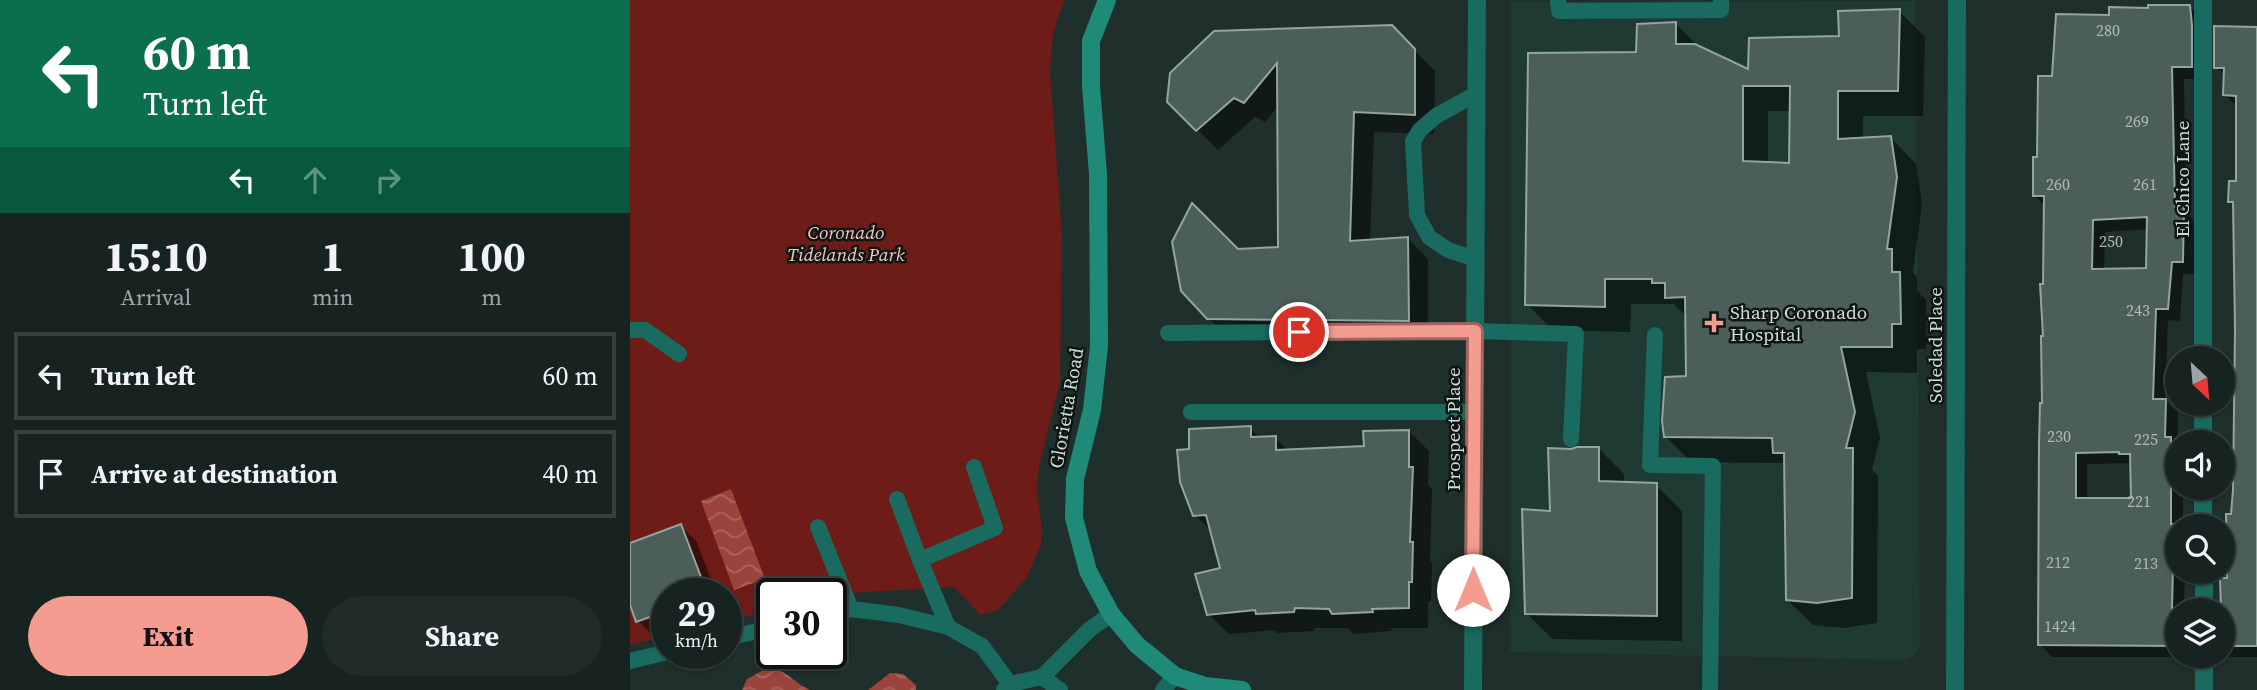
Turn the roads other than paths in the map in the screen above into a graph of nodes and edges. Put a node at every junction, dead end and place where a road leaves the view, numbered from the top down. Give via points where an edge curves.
1 (1107, 0) edge
2 (1477, 0) edge
3 (1558, 0) edge
4 (1721, 0) edge
5 (1956, 0) edge
6 (2203, 0) edge
7 (1476, 94) junction
8 (1475, 259) junction
9 (630, 330) edge
10 (1475, 331) junction
11 (1168, 333) dead end
12 (1655, 335) dead end
13 (2203, 346) edge
14 (679, 354) dead end
15 (1191, 412) dead end
16 (1474, 412) junction
17 (1571, 439) dead end
18 (974, 467) dead end
19 (897, 499) dead end
20 (818, 527) dead end
21 (920, 560) junction
22 (851, 610) junction
23 (847, 611) edge
24 (1111, 614) junction
25 (948, 627) junction
26 (651, 656) edge
27 (630, 661) edge
28 (2204, 668) edge
29 (1175, 676) junction
30 (1042, 677) junction
31 (1007, 687) edge
32 (1060, 690) edge
33 (1163, 690) edge
34 (1242, 690) edge
35 (1473, 690) edge
36 (1710, 690) edge
37 (1955, 690) edge
38 (2204, 690) edge

1 - 24 main road, Glorietta Road via 1091,41 1098,174 1099,346 1092,410 1075,479 1074,518 1088,571
2 - 7 street, Prospect Place
3 - 4 lane via 1559,11 1721,10
5 - 37 street, Soledad Place
6 - 13 street, El Chico Lane
7 - 8 street, Prospect Place
7 - 8 lane via 1436,116 1413,141 1416,215 1429,237 1448,250
8 - 10 street, Prospect Place
9 - 14 lane via 645,330
10 - 11 lane
10 - 16 street, Prospect Place
10 - 17 lane via 1576,334
12 - 36 lane via 1650,465 1713,466
15 - 16 lane
16 - 35 street, Prospect Place
18 - 21 lane via 995,528
19 - 21 lane
20 - 22 lane
21 - 25 lane
22 - 23 lane
22 - 25 lane
24 - 29 main road, Glorietta Road via 1137,645
24 - 30 lane
25 - 31 lane via 982,646
26 - 27 lane
28 - 38 street
29 - 33 lane
29 - 34 main road, Glorietta Road via 1205,686
30 - 31 lane
30 - 32 lane

